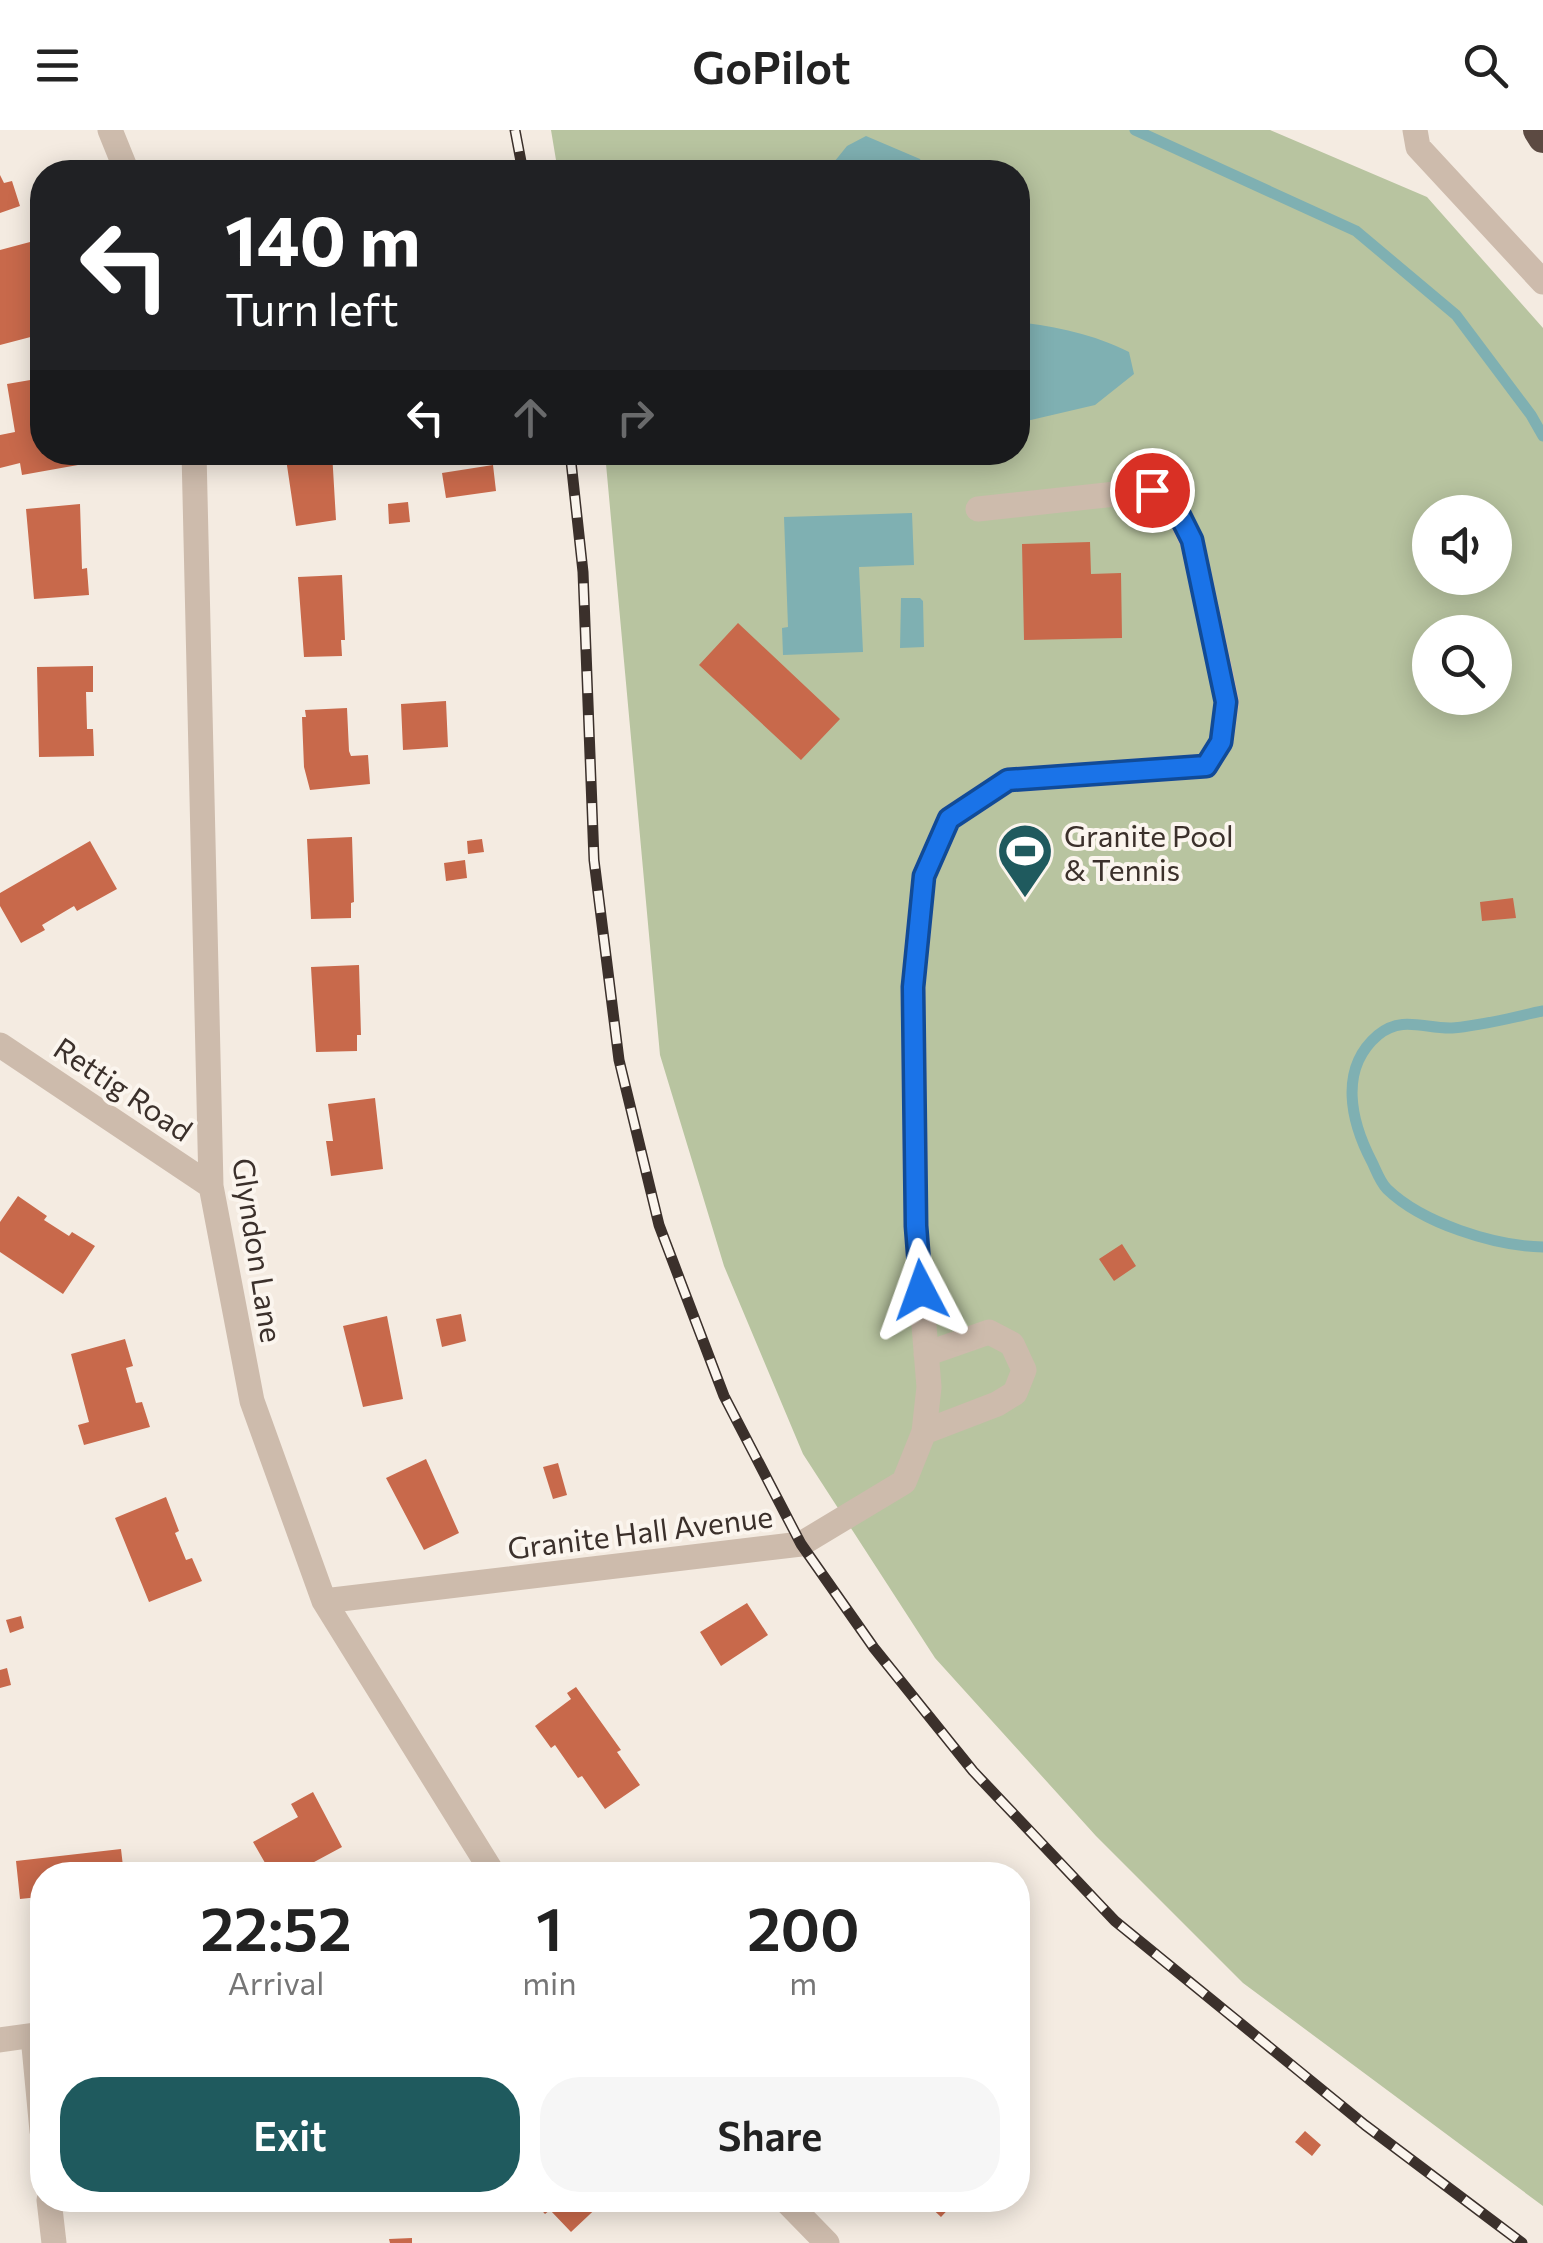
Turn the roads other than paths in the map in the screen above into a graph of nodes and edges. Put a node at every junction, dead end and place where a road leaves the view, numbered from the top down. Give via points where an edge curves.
1 (110, 130) edge
2 (1415, 130) edge
3 (1538, 130) edge
4 (1543, 138) edge
5 (122, 160) edge
6 (1543, 282) edge
7 (194, 465) edge
8 (978, 509) dead end
9 (0, 1044) edge
10 (211, 1186) junction
11 (926, 1354) junction
12 (924, 1432) junction
13 (324, 1601) junction
14 (486, 1862) edge
15 (30, 2036) edge
16 (0, 2040) edge
17 (51, 2212) edge
18 (796, 2212) edge
19 (54, 2243) edge
20 (826, 2243) edge

1 - 5 street
2 - 6 street via 1418,147
3 - 4 highway
7 - 10 street, Glyndon Lane
8 - 11 street, Granite Hall Avenue via 1152,490 1174,504 1192,540 1226,702 1221,742 1206,766 1008,780 949,819 924,876 913,987 916,1226
9 - 10 street, Rettig Road
10 - 13 street, Glyndon Lane via 252,1401
11 - 12 street, Granite Hall Avenue
11 - 12 street via 988,1332 1012,1344 1024,1370 1015,1393
12 - 13 street, Granite Hall Avenue via 904,1482 802,1544
13 - 14 street, Glyndon Lane
15 - 16 street
17 - 19 street
18 - 20 street

